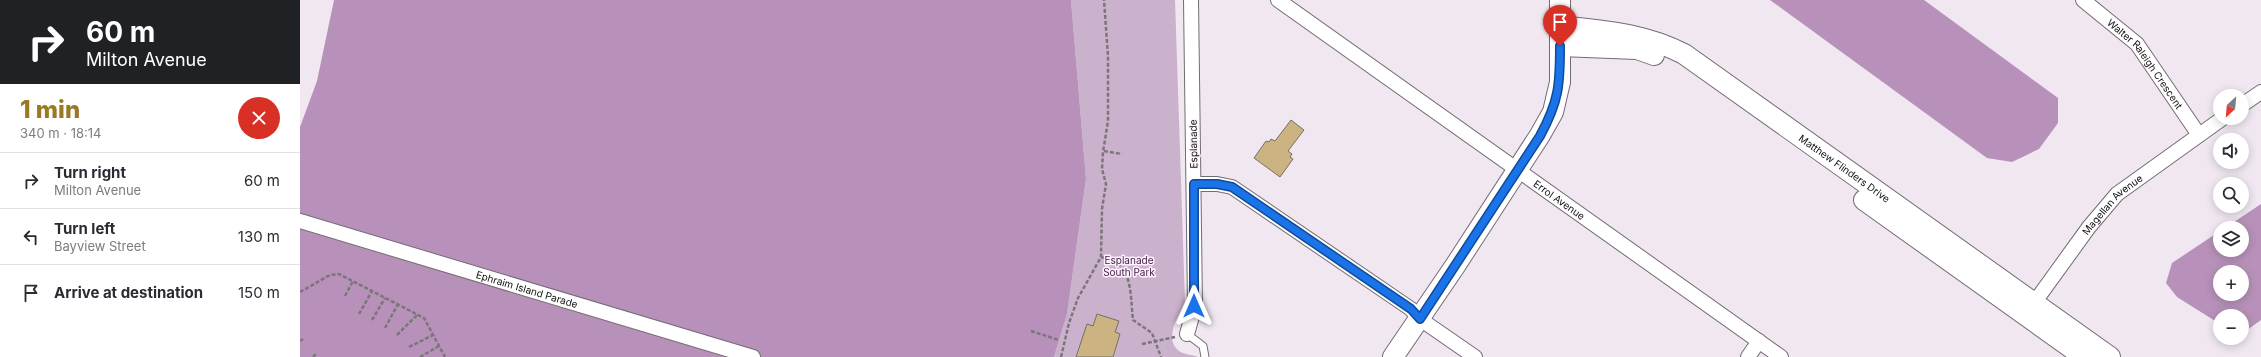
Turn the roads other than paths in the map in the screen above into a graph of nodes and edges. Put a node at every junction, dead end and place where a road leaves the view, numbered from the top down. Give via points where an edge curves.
1 (1191, 0) edge
2 (1278, 0) edge
3 (1560, 0) edge
4 (2083, 0) edge
5 (1560, 26) junction
6 (1560, 46) junction
7 (2261, 92) edge
8 (2249, 100) edge
9 (2213, 125) edge
10 (2199, 135) junction
11 (1517, 170) junction
12 (1194, 184) junction
13 (300, 221) edge
14 (2030, 309) junction
15 (1420, 319) junction
16 (1187, 334) joint
17 (1759, 341) junction
18 (753, 357) edge
19 (1205, 357) edge
20 (1393, 357) edge
21 (1475, 357) edge
22 (1748, 357) edge
23 (1781, 357) edge
24 (2084, 357) edge
25 (2110, 357) edge

1 - 12 street, Esplanade
2 - 11 street, Errol Avenue
3 - 5 main road
4 - 10 street, Walter Raleigh Crescent via 2137,44
5 - 6 main road
5 - 14 main road, Matthew Flinders Drive via 1633,34 1684,54
6 - 11 main road via 1560,82 1556,102 1540,136
6 - 14 main road, Matthew Flinders Drive via 1637,49 1662,58
7 - 8 street
9 - 10 street, Magellan Avenue
10 - 14 street, Magellan Avenue via 2129,184 2108,204 2088,227
11 - 15 main road
11 - 17 street, Errol Avenue
12 - 15 street via 1232,187 1411,309
12 - 16 street, Esplanade via 1194,306
13 - 18 street, Ephraim Island Parade
14 - 24 main road, Matthew Flinders Drive
14 - 25 main road, Matthew Flinders Drive
15 - 20 main road
15 - 21 street
16 - 19 lane via 1204,346
17 - 22 street
17 - 23 street, Errol Avenue

